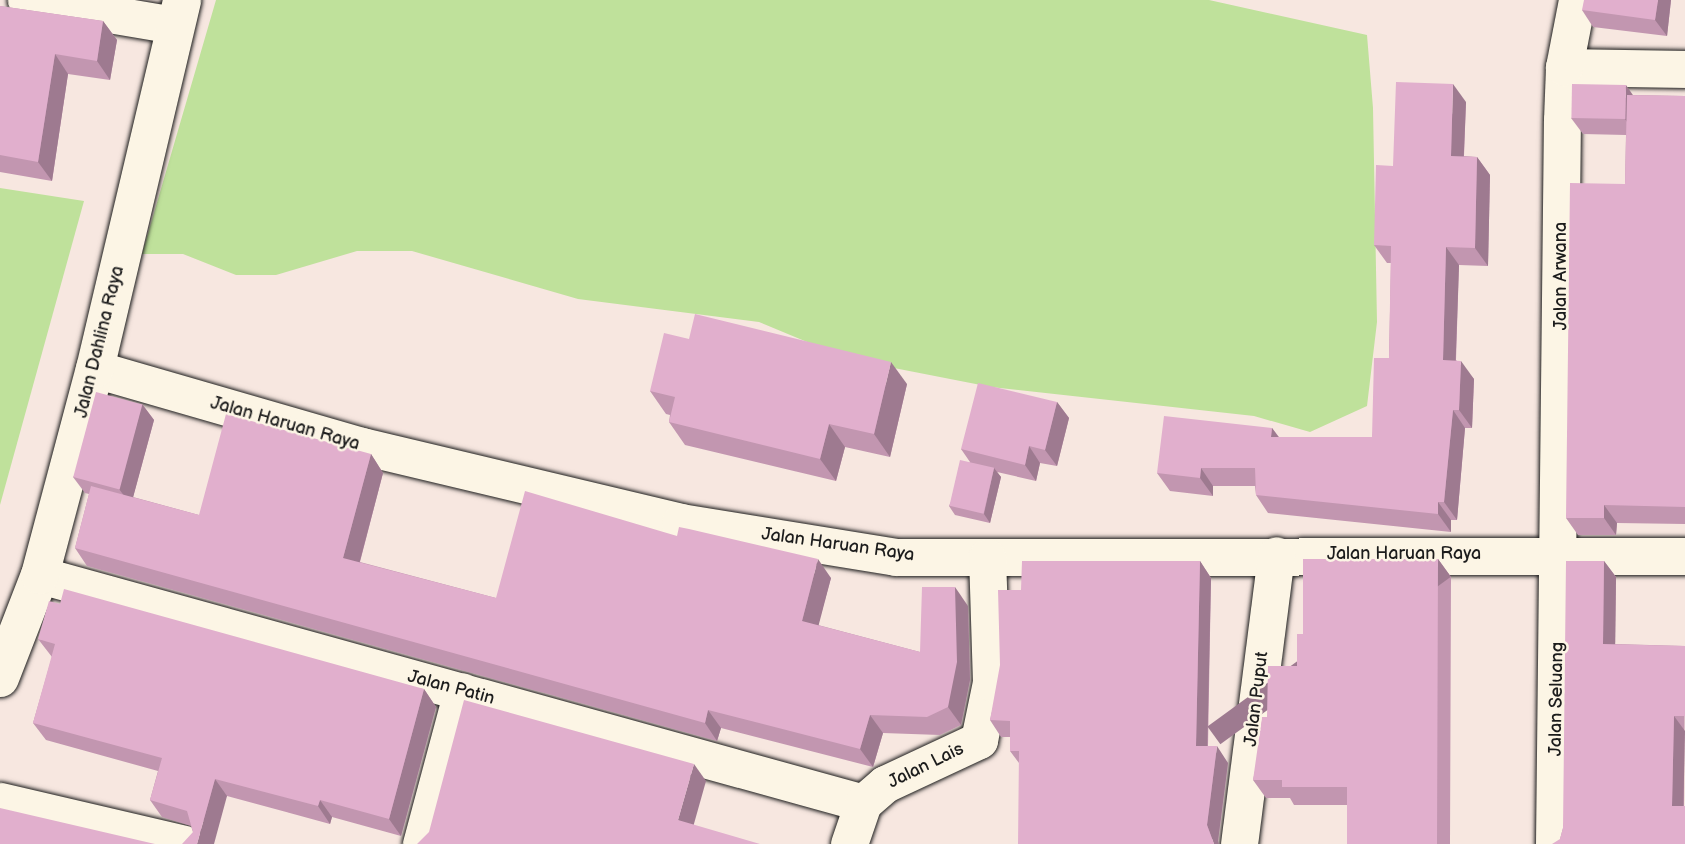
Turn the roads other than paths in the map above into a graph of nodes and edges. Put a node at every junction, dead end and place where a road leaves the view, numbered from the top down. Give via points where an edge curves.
1 (26, 0) edge
2 (1577, 0) edge
3 (178, 12) edge
4 (1564, 67) junction
5 (1685, 69) edge
6 (95, 369) junction
7 (1560, 554) junction
8 (1276, 555) junction
9 (1685, 556) edge
10 (987, 557) junction
11 (40, 575) junction
12 (0, 678) edge
13 (461, 691) junction
14 (0, 802) edge
15 (863, 803) junction
16 (185, 844) edge
17 (421, 844) edge
18 (849, 844) edge
19 (1239, 844) edge
20 (1554, 844) edge

1 - 3 street
2 - 4 street, Jalan Arwana
3 - 6 street, Jalan Dahlina Raya
4 - 5 street
4 - 7 street, Jalan Arwana
6 - 10 street, Jalan Haruan Raya via 362,446 680,522 895,557
6 - 11 street, Jalan Dahlina Raya
7 - 8 street, Jalan Haruan Raya
7 - 9 street, Jalan Haruan Raya
7 - 20 street, Jalan Seluang
8 - 10 street, Jalan Haruan Raya via 1143,560
8 - 19 street, Jalan Puput
10 - 15 street, Jalan Lais via 991,682 979,740 902,773
11 - 12 street, Jalan Dahlina Raya
11 - 13 street, Jalan Patin
13 - 15 street, Jalan Patin
13 - 17 street
14 - 16 street
15 - 18 street

